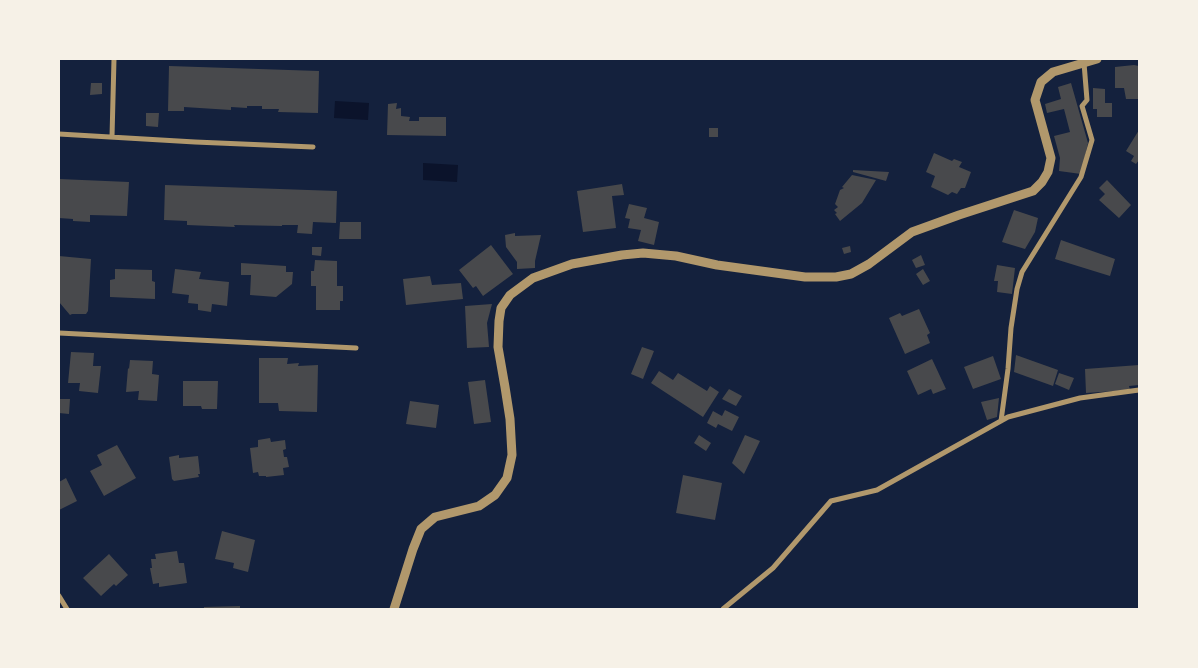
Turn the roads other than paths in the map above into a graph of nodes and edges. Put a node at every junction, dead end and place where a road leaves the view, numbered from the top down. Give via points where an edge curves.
1 (114, 59) edge
2 (1097, 59) edge
3 (1084, 63) junction
4 (59, 134) edge
5 (112, 137) junction
6 (313, 147) dead end
7 (59, 333) edge
8 (356, 348) dead end
9 (1139, 390) edge
10 (1001, 421) junction
11 (59, 596) edge
12 (67, 609) edge
13 (394, 609) edge
14 (724, 609) edge

1 - 5 street
2 - 3 street
3 - 10 street via 1087,100 1082,106 1092,140 1081,176 1022,272
3 - 13 street via 1053,72 1041,82 1034,100 1051,158 1048,172 1033,191 912,232 851,274 805,277 643,253 572,264 533,278 510,295 501,308 498,347 510,419 512,455 507,478 495,495 479,506 435,517 421,529
4 - 5 street
5 - 6 street
7 - 8 street
9 - 10 street via 1080,398
10 - 14 street via 877,490 831,501 772,568
11 - 12 street

